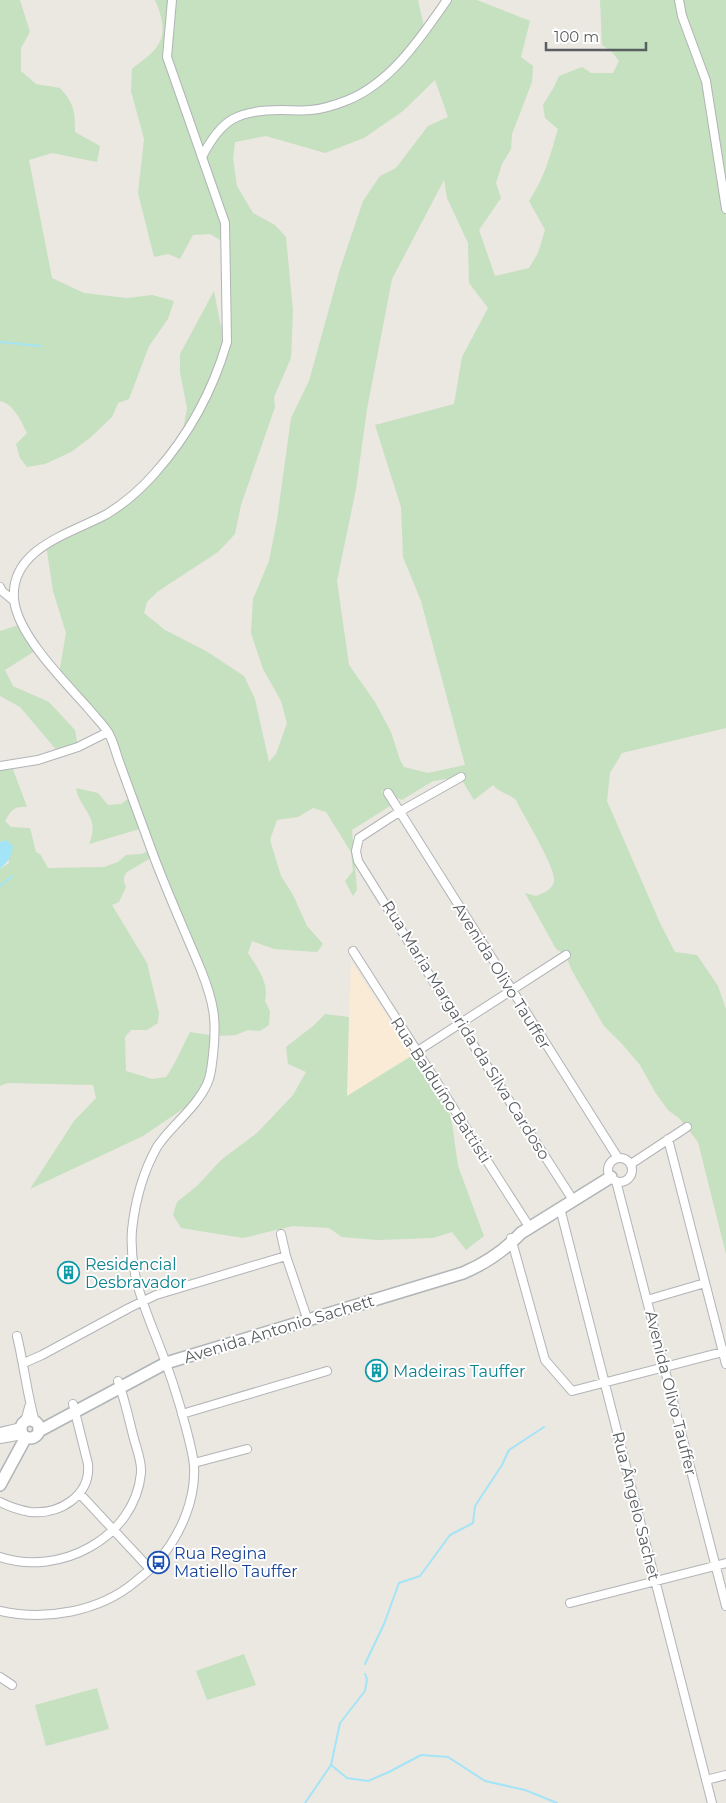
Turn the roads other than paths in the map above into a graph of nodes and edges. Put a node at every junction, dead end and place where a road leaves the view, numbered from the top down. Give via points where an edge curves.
1 (172, 0) edge
2 (447, 0) edge
3 (679, 0) edge
4 (202, 157) junction
5 (726, 209) edge
6 (0, 587) edge
7 (14, 601) junction
8 (108, 732) junction
9 (0, 766) edge
10 (461, 777) dead end
11 (388, 793) dead end
12 (399, 812) junction
13 (353, 951) dead end
14 (566, 955) dead end
15 (512, 991) junction
16 (460, 1024) junction
17 (416, 1052) junction
18 (687, 1127) dead end
19 (668, 1139) junction
20 (618, 1158) junction
21 (631, 1164) junction
22 (613, 1179) junction
23 (574, 1200) junction
24 (560, 1208) junction
25 (281, 1234) dead end
26 (518, 1235) junction
27 (286, 1256) junction
28 (705, 1283) junction
29 (647, 1300) junction
30 (142, 1301) junction
31 (307, 1317) junction
32 (17, 1336) dead end
33 (724, 1351) edge
34 (165, 1359) junction
35 (24, 1363) junction
36 (726, 1364) edge
37 (664, 1367) junction
38 (327, 1371) dead end
39 (605, 1383) junction
40 (119, 1384) junction
41 (74, 1408) junction
42 (182, 1414) junction
43 (30, 1428) junction
44 (0, 1432) edge
45 (0, 1439) edge
46 (247, 1449) dead end
47 (194, 1463) junction
48 (0, 1485) edge
49 (80, 1494) junction
50 (0, 1502) edge
51 (114, 1530) junction
52 (0, 1557) edge
53 (726, 1563) edge
54 (716, 1566) junction
55 (150, 1569) junction
56 (656, 1582) junction
57 (570, 1603) dead end
58 (726, 1606) edge
59 (0, 1611) edge
60 (0, 1677) edge
61 (12, 1685) dead end
62 (726, 1775) edge
63 (706, 1780) junction
64 (712, 1803) edge

1 - 4 street via 167,57
2 - 4 street via 425,32 378,82 349,99 312,110 255,111 234,117 211,139
3 - 5 street via 706,81
4 - 7 street via 225,223 227,342 206,398 181,440 154,474 129,498 106,514 37,550 16,582
6 - 7 street
7 - 8 street via 22,624 38,650
8 - 9 street via 78,747 38,760
8 - 30 street via 202,973 216,1020 210,1079 199,1098 158,1146 144,1176 132,1237 133,1269
10 - 12 street
11 - 12 street, Avenida Olivo Tauffer
12 - 15 street, Avenida Olivo Tauffer
12 - 16 street, Rua Maria Margarida da Silva Cardoso via 359,838 358,861
13 - 17 street, Rua Balduíno Battisti
14 - 15 street
15 - 16 street
15 - 20 street, Avenida Olivo Tauffer
16 - 17 street
16 - 23 street, Rua Maria Margarida da Silva Cardoso
17 - 26 street, Rua Balduíno Battisti
18 - 19 street
19 - 21 street
19 - 28 street
20 - 21 street
20 - 22 street via 610,1164 609,1173
21 - 22 street via 630,1178 626,1181
22 - 23 street, Avenida Antonio Sachett
22 - 29 street, Avenida Olivo Tauffer
23 - 24 street, Avenida Antonio Sachett
24 - 26 street, Avenida Antonio Sachett
24 - 39 street, Rua Ângelo Sachet
25 - 27 street
26 - 31 street, Avenida Antonio Sachett via 460,1267 419,1283
26 - 39 street, Rua Balduíno Battisti via 545,1360 572,1391
27 - 30 street
27 - 31 street
28 - 29 street
28 - 33 street
29 - 37 street, Avenida Olivo Tauffer
30 - 34 street
30 - 35 street
31 - 34 street, Avenida Antonio Sachett
32 - 35 street
33 - 36 street
33 - 37 street
34 - 40 street, Avenida Antonio Sachett
34 - 42 street
35 - 43 street
37 - 39 street
37 - 54 street, Avenida Olivo Tauffer
38 - 42 street
39 - 56 street, Rua Ângelo Sachet
40 - 41 street, Avenida Antonio Sachett
40 - 51 street via 141,1471 134,1498
41 - 43 street, Avenida Antonio Sachett
41 - 49 street via 89,1474
42 - 47 street
43 - 44 street, Avenida Antonio Sachett
43 - 45 street, Avenida Antonio Sachett
43 - 48 street
46 - 47 street
47 - 55 street via 192,1496 183,1522 158,1562
49 - 50 street via 66,1505 41,1512 19,1510
49 - 51 street
51 - 52 street via 75,1555 52,1562 24,1562
51 - 55 street
53 - 54 street
54 - 56 street
54 - 58 street, Avenida Olivo Tauffer
55 - 59 street via 121,1592 82,1609 41,1615
56 - 57 street
56 - 63 street, Rua Ângelo Sachet
60 - 61 street
62 - 63 street
63 - 64 street, Rua Ângelo Sachet

